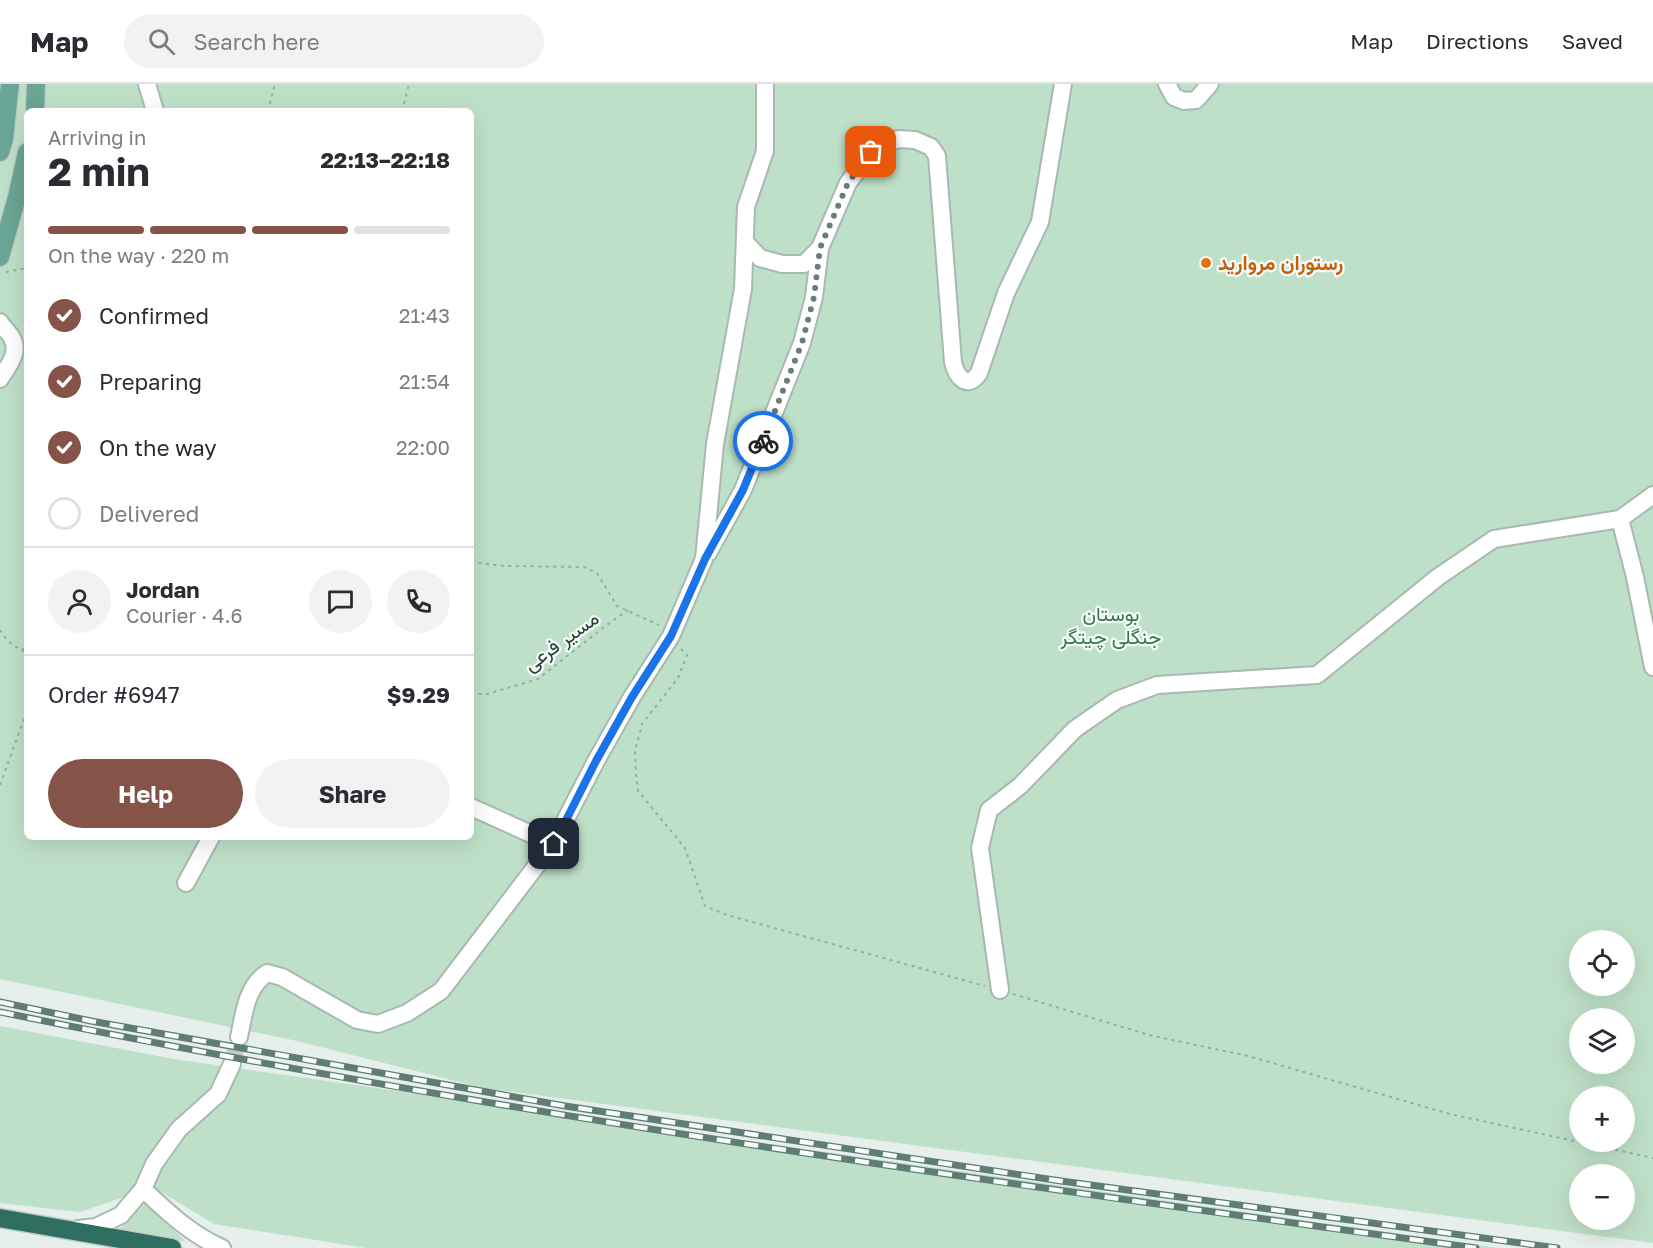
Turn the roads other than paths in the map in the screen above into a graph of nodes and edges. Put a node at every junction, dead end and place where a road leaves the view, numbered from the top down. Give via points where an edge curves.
1 (10, 84) edge
2 (36, 84) edge
3 (147, 84) edge
4 (765, 84) edge
5 (1063, 84) edge
6 (1167, 84) edge
7 (1210, 84) edge
8 (35, 108) edge
9 (154, 108) edge
10 (0, 152) edge
11 (24, 166) edge
12 (745, 242) junction
13 (820, 248) junction
14 (0, 257) edge
15 (0, 322) edge
16 (0, 379) edge
17 (1653, 495) edge
18 (1620, 519) junction
19 (705, 559) junction
20 (1653, 667) edge
21 (474, 808) edge
22 (209, 840) edge
23 (554, 844) junction
24 (186, 883) dead end
25 (1000, 990) dead end
26 (239, 1037) tunnel mouth
27 (232, 1064) tunnel mouth
28 (143, 1189) junction
29 (0, 1218) edge
30 (69, 1230) junction
31 (172, 1248) edge
32 (222, 1248) edge

1 - 10 main road
2 - 8 main road
3 - 9 street
4 - 12 street via 765,151 746,207
5 - 13 street via 1040,222 1006,293 976,378 962,379 955,374 952,362 937,156 931,147 899,139 871,152 848,183
6 - 7 street via 1174,97 1184,101 1196,100
11 - 14 main road
12 - 13 street via 760,258 782,264 804,264
12 - 19 street via 743,289 715,444
13 - 19 street via 814,297 802,343 743,490
15 - 16 street via 15,348 14,357
17 - 18 street
18 - 20 street
18 - 25 street via 1494,539 1438,577 1317,675 1157,685 1117,700 1075,729 1020,786 989,810 980,848
19 - 23 street via 671,636 632,697
21 - 23 street
22 - 24 street
23 - 26 street via 441,991 407,1013 378,1023 357,1020 282,977 267,973 257,980 246,1003
27 - 28 street via 218,1094 179,1129 154,1164
28 - 30 street via 121,1215 96,1227
28 - 32 street via 204,1240
29 - 30 highway
30 - 31 highway

